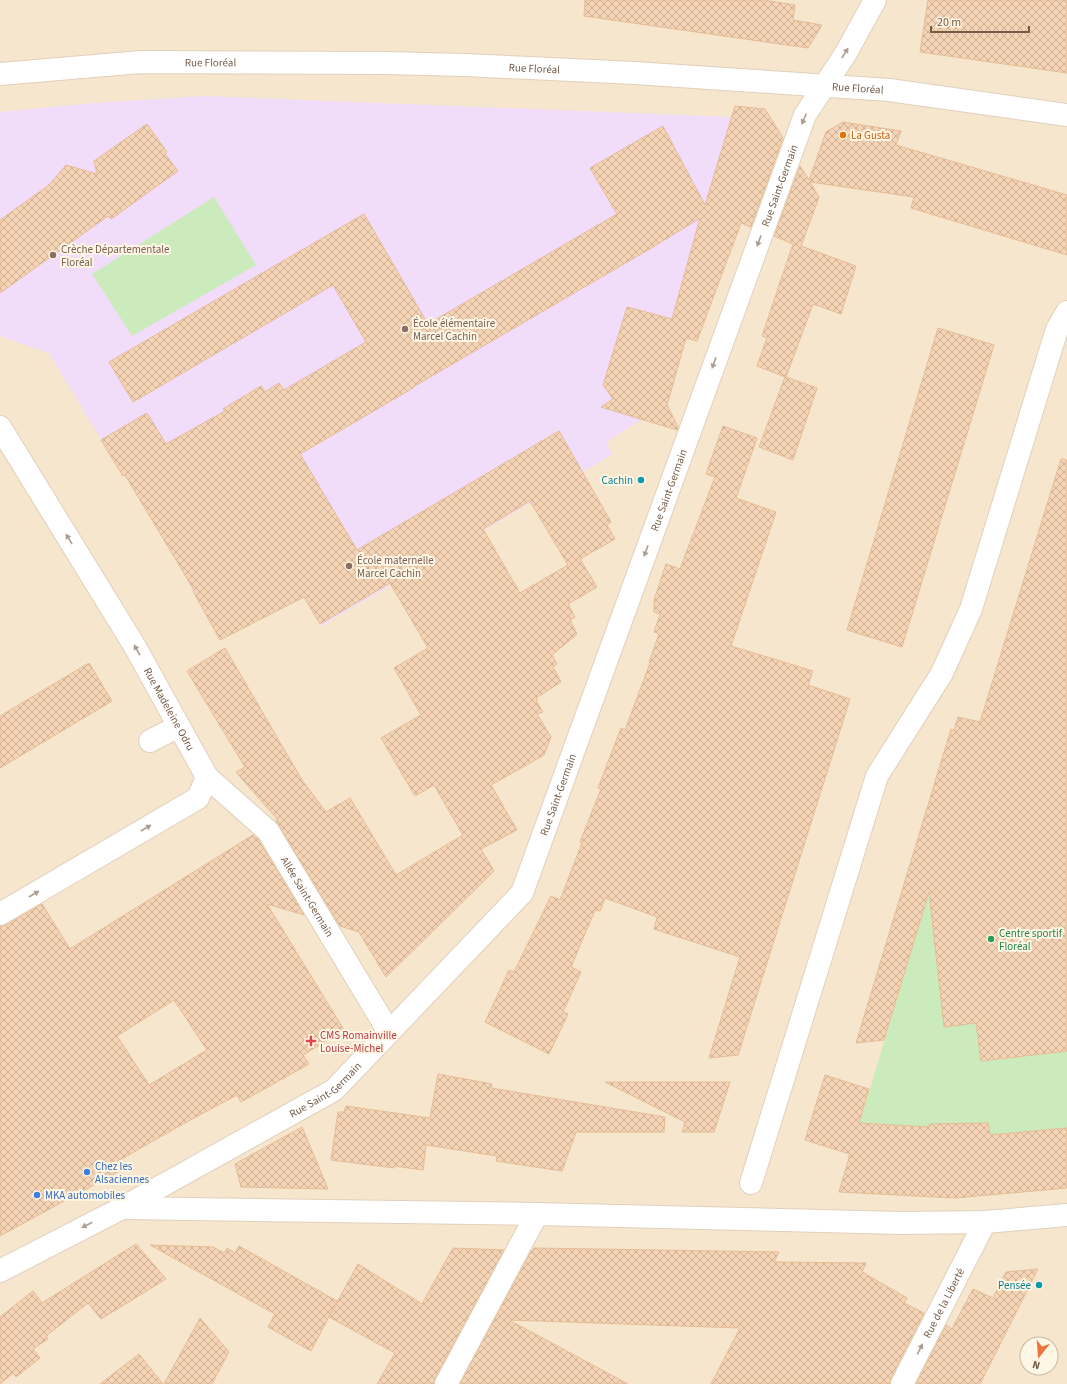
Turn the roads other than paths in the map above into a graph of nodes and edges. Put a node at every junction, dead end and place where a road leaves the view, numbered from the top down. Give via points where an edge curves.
1 (875, 0) edge
2 (0, 74) edge
3 (823, 86) junction
4 (1067, 115) edge
5 (1067, 312) edge
6 (0, 427) edge
7 (179, 726) junction
8 (150, 741) dead end
9 (207, 777) junction
10 (0, 914) edge
11 (389, 1032) junction
12 (751, 1183) dead end
13 (122, 1208) junction
14 (537, 1214) junction
15 (1067, 1215) edge
16 (984, 1222) junction
17 (0, 1271) edge
18 (446, 1384) edge
19 (902, 1384) edge

3 -> 1 street, Rue Saint-Germain via 846,53
2 - 3 street, Rue Floréal via 141,62 387,63 635,73
3 - 4 street, Rue Floréal via 889,90
3 -> 11 street, Rue Saint-Germain via 805,115 522,893
5 - 12 street via 1056,329 971,609 942,673 877,776
7 -> 6 street, Rue Madeleine Odru via 134,646
7 - 8 street
7 - 9 street, Rue Madeleine Odru
10 -> 9 street via 198,798
9 - 11 street, Allée Saint-Germain via 268,831
11 - 13 street, Rue Saint-Germain via 334,1090
13 - 14 street
13 -> 17 street, Rue Saint-Germain
14 - 16 street via 901,1223
14 - 18 street
15 - 16 street
19 -> 16 street, Rue de la Liberté

